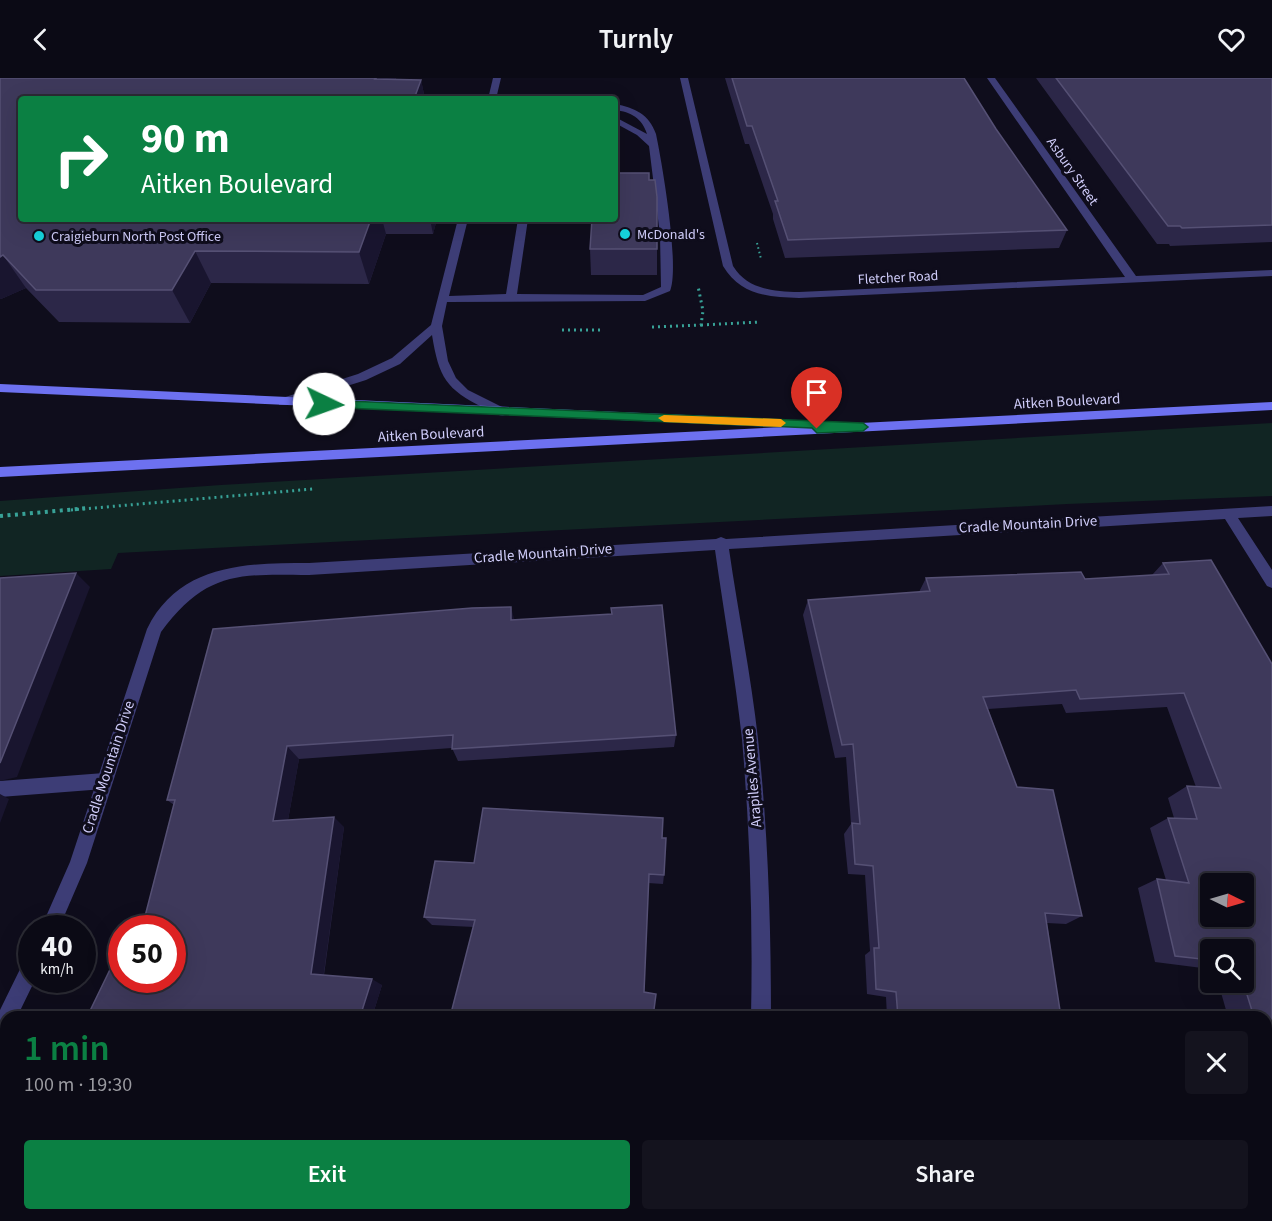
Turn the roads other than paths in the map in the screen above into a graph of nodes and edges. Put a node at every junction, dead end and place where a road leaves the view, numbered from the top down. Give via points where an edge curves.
1 (497, 78) edge
2 (684, 78) edge
3 (991, 78) edge
4 (493, 96) edge
5 (618, 107) edge
6 (618, 122) edge
7 (653, 145) junction
8 (462, 222) edge
9 (523, 222) edge
10 (1272, 273) edge
11 (1132, 280) junction
12 (511, 297) junction
13 (442, 299) junction
14 (436, 326) junction
15 (0, 388) edge
16 (283, 402) junction
17 (1272, 406) edge
18 (502, 412) junction
19 (863, 427) junction
20 (0, 473) edge
21 (1272, 511) edge
22 (1228, 513) junction
23 (721, 542) junction
24 (1272, 582) edge
25 (104, 781) junction
26 (0, 789) edge
27 (56, 915) edge
28 (19, 993) edge
29 (10, 1011) edge
30 (761, 1011) edge

1 - 4 street
2 - 11 street, Fletcher Road via 728,266 732,275 757,291 799,295
3 - 11 street, Asbury Street
5 - 7 street via 645,120
6 - 7 street
7 - 12 street via 669,273 666,289 645,298
8 - 13 street
9 - 12 street
10 - 11 street, Fletcher Road
12 - 13 street
13 - 14 street
14 - 16 street via 396,361 362,377
14 - 18 street via 441,361 451,380 464,393
15 - 16 main road, Aitken Boulevard
16 - 18 main road, Aitken Boulevard
17 - 19 main road, Aitken Boulevard
18 - 19 main road, Aitken Boulevard
19 - 20 main road, Aitken Boulevard
21 - 22 street, Cradle Mountain Drive
22 - 23 street, Cradle Mountain Drive
22 - 24 street
23 - 25 street, Cradle Mountain Drive via 238,570 204,580 182,594 153,629
23 - 30 street, Arapiles Avenue via 745,698 756,816
25 - 26 street
25 - 27 street, Cradle Mountain Drive via 78,863
28 - 29 street

